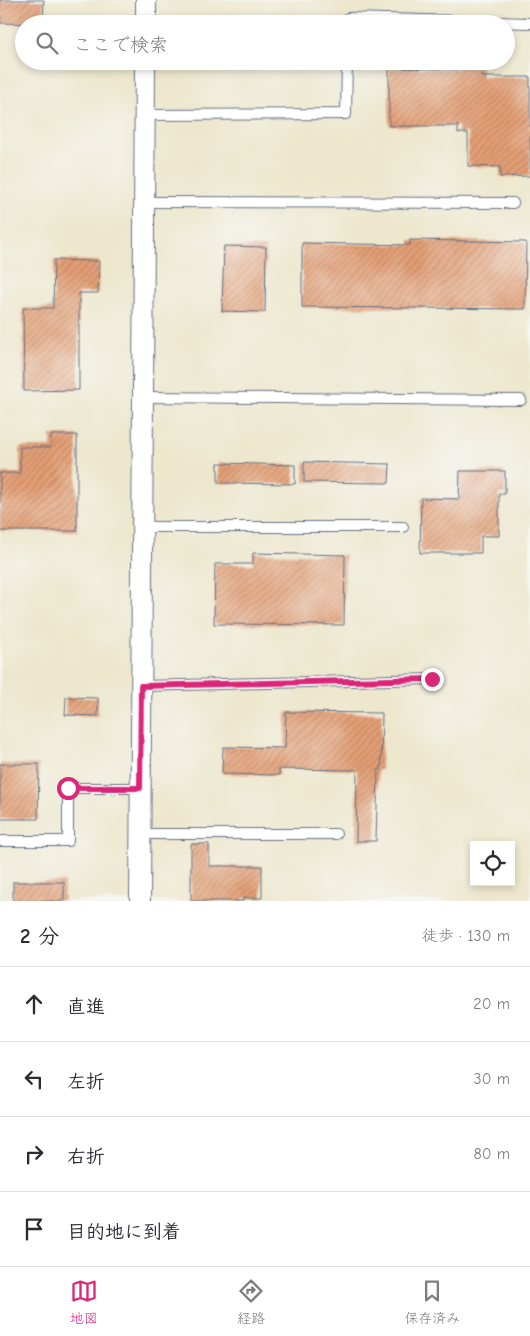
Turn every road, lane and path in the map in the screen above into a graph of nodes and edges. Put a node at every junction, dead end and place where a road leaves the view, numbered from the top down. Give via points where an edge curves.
1 (146, 0) edge
2 (146, 15) edge
3 (515, 23) edge
4 (530, 23) edge
5 (146, 70) edge
6 (347, 70) edge
7 (145, 114) junction
8 (144, 202) junction
9 (513, 203) dead end
10 (143, 398) junction
11 (521, 400) dead end
12 (142, 527) junction
13 (403, 527) dead end
14 (432, 679) dead end
15 (141, 686) junction
16 (140, 788) junction
17 (140, 834) junction
18 (336, 834) dead end
19 (0, 841) edge
20 (140, 901) edge

1 - 2 street
3 - 4 lane
5 - 7 street
6 - 7 lane via 346,114
7 - 8 street
8 - 9 lane
8 - 10 street
10 - 11 lane
10 - 12 street
12 - 13 lane
12 - 15 street
14 - 15 lane
15 - 16 street
16 - 17 street
16 - 19 lane via 68,788 68,841
17 - 18 lane
17 - 20 street

